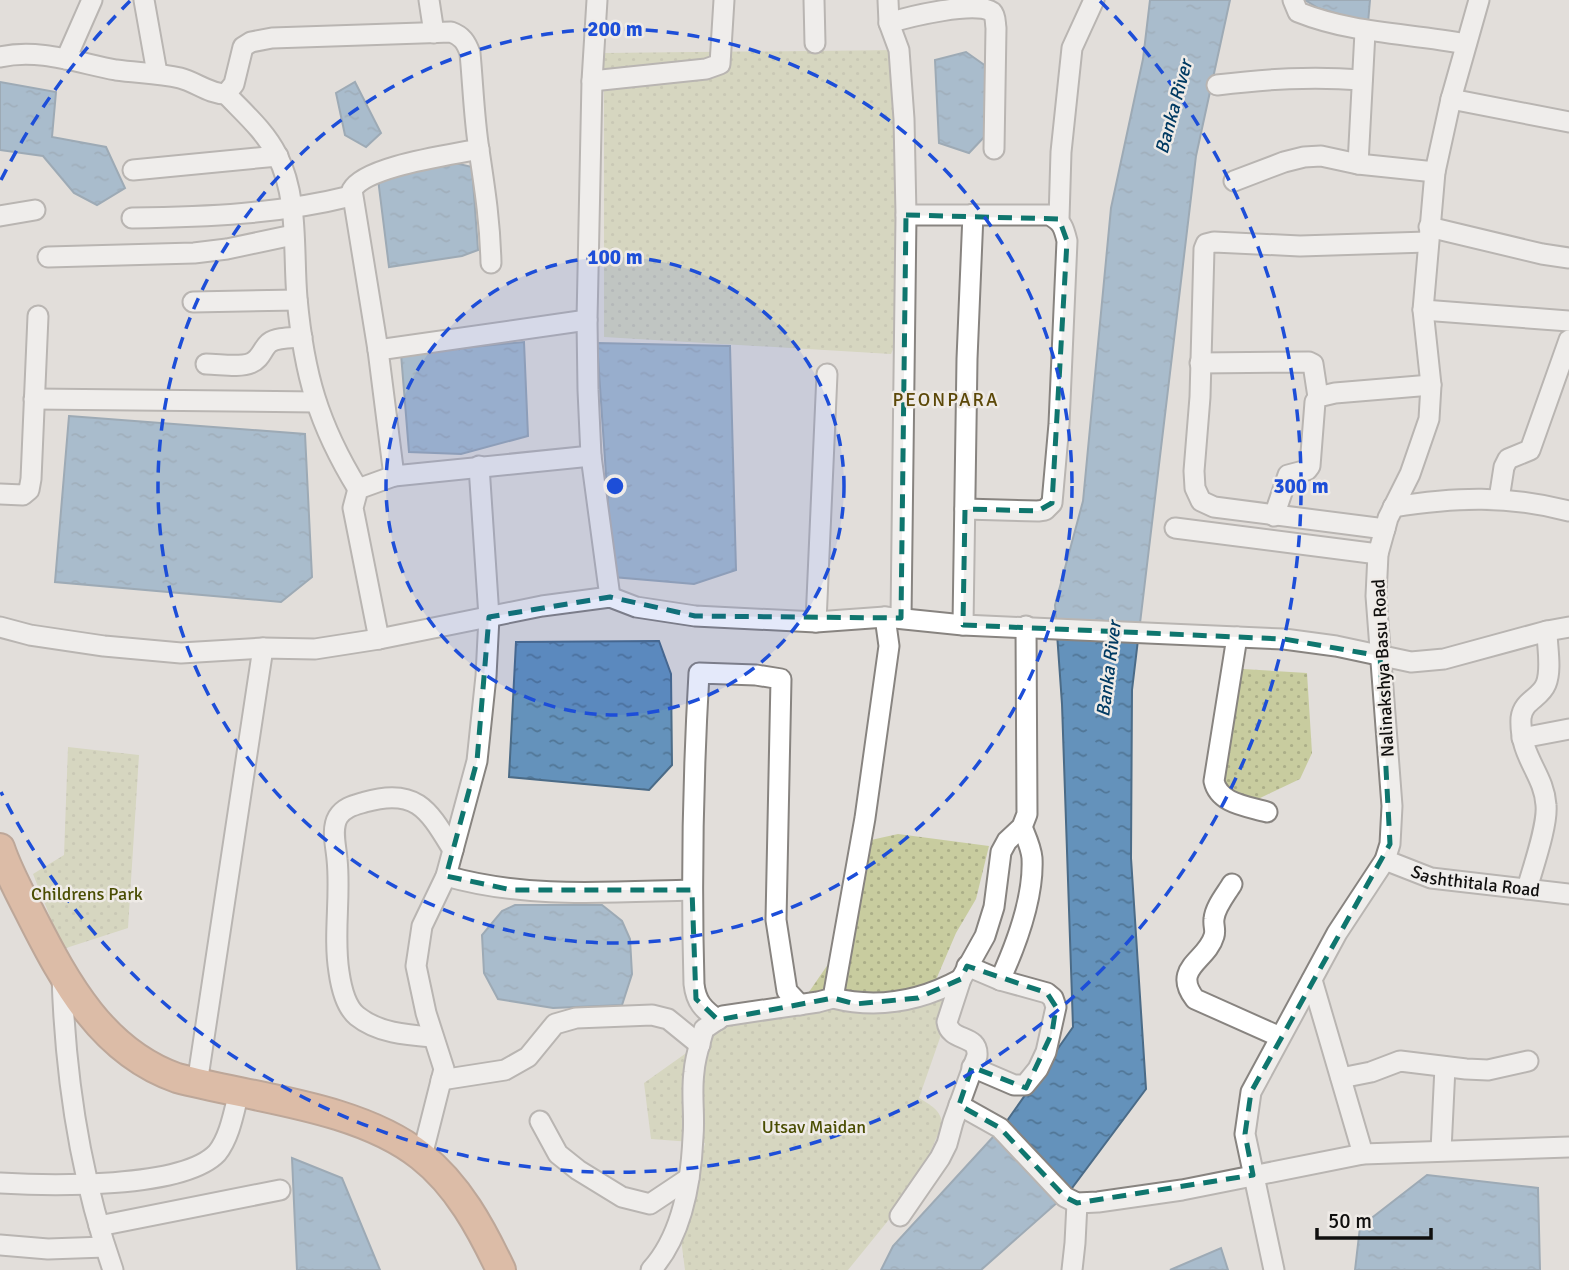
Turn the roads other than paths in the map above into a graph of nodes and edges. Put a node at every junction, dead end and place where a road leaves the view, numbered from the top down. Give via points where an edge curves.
1 (92, 0) edge
2 (144, 0) edge
3 (429, 0) edge
4 (597, 0) edge
5 (724, 0) edge
6 (814, 0) edge
7 (888, 0) edge
8 (1094, 0) edge
9 (1293, 0) edge
10 (1479, 0) edge
11 (889, 23) junction
12 (1366, 32) junction
13 (434, 33) junction
14 (814, 43) dead end
15 (1466, 44) junction
16 (0, 57) edge
17 (66, 59) junction
18 (157, 73) junction
19 (1362, 80) junction
20 (592, 81) junction
21 (1217, 85) dead end
22 (226, 94) junction
23 (1451, 99) junction
24 (1569, 122) edge
25 (479, 149) junction
26 (994, 149) dead end
27 (278, 156) junction
28 (1358, 164) junction
29 (133, 170) dead end
30 (1435, 172) junction
31 (1234, 181) dead end
32 (351, 196) junction
33 (292, 209) junction
34 (35, 210) dead end
35 (973, 214) junction
36 (906, 215) junction
37 (0, 216) edge
38 (132, 218) dead end
39 (1059, 219) junction
40 (1428, 234) junction
41 (293, 235) junction
42 (48, 257) dead end
43 (1569, 258) edge
44 (491, 263) dead end
45 (297, 300) junction
46 (194, 302) dead end
47 (1423, 310) junction
48 (38, 316) dead end
49 (587, 320) junction
50 (1569, 321) edge
51 (302, 337) junction
52 (1569, 340) edge
53 (378, 350) junction
54 (1200, 363) junction
55 (206, 364) dead end
56 (827, 374) dead end
57 (1431, 385) junction
58 (1318, 397) junction
59 (34, 399) junction
60 (316, 402) junction
61 (592, 456) junction
62 (479, 466) junction
63 (394, 477) junction
64 (358, 489) junction
65 (0, 494) edge
66 (1499, 499) junction
67 (1393, 507) junction
68 (965, 509) junction
69 (1569, 511) edge
70 (1274, 516) junction
71 (1175, 528) dead end
72 (1385, 529) junction
73 (1378, 554) junction
74 (610, 597) junction
75 (489, 617) junction
76 (893, 618) junction
77 (816, 622) junction
78 (963, 625) junction
79 (1026, 626) junction
80 (0, 627) edge
81 (1569, 627) edge
82 (1547, 631) junction
83 (1237, 637) junction
84 (379, 639) junction
85 (263, 648) junction
86 (1380, 656) junction
87 (1569, 729) edge
88 (1522, 738) junction
89 (1267, 812) dead end
90 (1022, 827) junction
91 (0, 848) edge
92 (453, 850) junction
93 (1385, 860) junction
94 (446, 876) junction
95 (1232, 884) dead end
96 (1527, 889) junction
97 (692, 890) junction
98 (1569, 894) edge
99 (62, 972) junction
100 (964, 972) junction
101 (1312, 979) junction
102 (1000, 980) junction
103 (833, 998) junction
104 (800, 1005) junction
105 (718, 1020) junction
106 (433, 1037) junction
107 (1280, 1037) junction
108 (700, 1045) junction
109 (1528, 1061) dead end
110 (972, 1067) junction
111 (1445, 1067) junction
112 (1341, 1078) junction
113 (441, 1080) junction
114 (197, 1084) junction
115 (239, 1092) junction
116 (959, 1105) junction
117 (540, 1121) dead end
118 (1569, 1147) edge
119 (1441, 1150) junction
120 (1363, 1154) junction
121 (422, 1156) junction
122 (1253, 1175) junction
123 (689, 1178) junction
124 (0, 1183) edge
125 (88, 1185) junction
126 (280, 1190) dead end
127 (1071, 1200) junction
128 (900, 1216) dead end
129 (99, 1226) junction
130 (0, 1245) edge
131 (105, 1247) junction
132 (113, 1270) edge
133 (500, 1270) edge
134 (651, 1270) edge
135 (1072, 1270) edge
136 (1274, 1270) edge

1 - 17 street
2 - 18 street
3 - 13 street
4 - 20 street
5 - 20 street via 720,64
6 - 14 street
7 - 11 street
8 - 39 street via 1072,48
9 - 12 street via 1298,12
10 - 15 street, Nalinakshya Basu Road
11 - 26 street via 940,8 983,7 991,11 996,28
11 - 36 street via 900,50
12 - 15 street
12 - 19 street
13 - 22 street via 251,42 243,47 234,84
13 - 25 street via 451,32 467,43
15 - 23 street, Nalinakshya Basu Road
16 - 17 street via 33,54
17 - 18 street
18 - 22 street
19 - 21 street via 1303,76
19 - 28 street
20 - 49 street
22 - 27 street
23 - 24 street
23 - 30 street, Nalinakshya Basu Road
25 - 32 street via 378,172 360,179
25 - 44 street
27 - 29 street
27 - 33 street
28 - 30 street
28 - 31 street via 1304,157
30 - 40 street, Nalinakshya Basu Road
32 - 33 street
32 - 53 street
33 - 38 street via 198,218
33 - 41 street
34 - 37 street
35 - 36 street
35 - 39 street
35 - 68 street
36 - 76 street
39 - 68 street via 1067,241 1052,503 1038,511
40 - 43 street
40 - 47 street, Nalinakshya Basu Road
40 - 54 street via 1300,246 1206,244
41 - 42 street via 194,253
41 - 45 street
45 - 46 street
45 - 51 street
47 - 50 street
47 - 57 street, Nalinakshya Basu Road
48 - 59 street
49 - 53 street
49 - 61 street
51 - 55 street via 268,343 252,363
51 - 60 street
52 - 66 street via 1530,450 1508,459
53 - 63 street
54 - 58 street via 1309,362 1316,370
54 - 70 street via 1194,471 1201,501
56 - 77 street
57 - 58 street
57 - 67 street, Nalinakshya Basu Road via 1421,448
58 - 70 street via 1310,466 1288,475
59 - 60 street
59 - 65 street via 29,490 16,496
60 - 64 street via 338,456
61 - 62 street
61 - 74 street
62 - 63 street
62 - 75 street
63 - 64 street
64 - 84 street via 354,508
66 - 67 street via 1447,499
66 - 69 street
67 - 72 street, Nalinakshya Basu Road
68 - 78 street
70 - 72 street
71 - 73 street
72 - 73 street, Nalinakshya Basu Road
73 - 86 street, Nalinakshya Basu Road
74 - 75 street
74 - 77 street via 636,607 695,617
75 - 84 street
75 - 92 street via 477,761
76 - 77 street
76 - 78 street
76 - 103 street
78 - 79 street
79 - 83 street
79 - 90 street via 1027,814
80 - 85 street via 30,635 181,653
81 - 82 street
82 - 86 street via 1444,659 1411,662
82 - 88 street via 1546,685 1527,701 1521,715
83 - 86 street via 1284,639
83 - 89 street via 1214,781 1223,797
84 - 85 street via 315,649
85 - 114 street
86 - 93 street, Nalinakshya Basu Road via 1392,806
87 - 88 street
88 - 96 street via 1546,805
90 - 100 street via 1001,852 985,936
90 - 102 street via 1032,856 1032,873 1019,933
91 - 99 highway
92 - 94 street
92 - 106 street via 431,814 400,798 379,798 349,807 338,816 334,829 339,874 338,971 344,994 355,1015 374,1026 397,1034
93 - 96 street, Sashthitala Road via 1432,878
93 - 101 street, Nalinakshya Basu Road
94 - 97 street via 512,890
94 - 106 street via 422,926 416,966
95 - 107 street via 1214,918 1214,936 1191,967 1188,990 1195,999
96 - 98 street, Sashthitala Road
97 - 104 street via 699,673 781,679 776,920 787,991
97 - 105 street via 696,999
99 - 114 highway via 88,1013 132,1057 157,1072
99 - 125 street via 64,1039
100 - 102 street
100 - 103 street via 918,998 884,1003
100 - 110 street via 948,1029 974,1042 977,1056
101 - 107 street, Nalinakshya Basu Road
101 - 112 street
102 - 110 street via 1053,998 1056,1007 1046,1052 1030,1082 1020,1086
103 - 104 street
104 - 105 street
105 - 108 street via 704,1029
106 - 113 street via 444,1069
107 - 122 street, Nalinakshya Basu Road via 1251,1092 1245,1133
108 - 113 street via 668,1019 652,1015 576,1018 555,1024 527,1057 505,1070
108 - 123 street via 694,1068
109 - 111 street via 1488,1070
110 - 116 street
111 - 112 street via 1400,1061
111 - 119 street
112 - 120 street
113 - 121 street
114 - 115 highway
115 - 121 highway via 344,1119
115 - 125 street via 227,1135 216,1153 166,1175
116 - 127 street via 1000,1128
116 - 128 street via 940,1158
117 - 123 street via 558,1154 622,1198 650,1204
118 - 119 street
119 - 120 street
120 - 122 street
121 - 133 highway via 465,1205
122 - 127 street via 1098,1202
122 - 136 street, Nalinakshya Basu Road
123 - 134 street via 675,1230 665,1254
124 - 125 street
125 - 129 street
126 - 129 street
127 - 135 street
129 - 131 street
130 - 131 street
131 - 132 street

